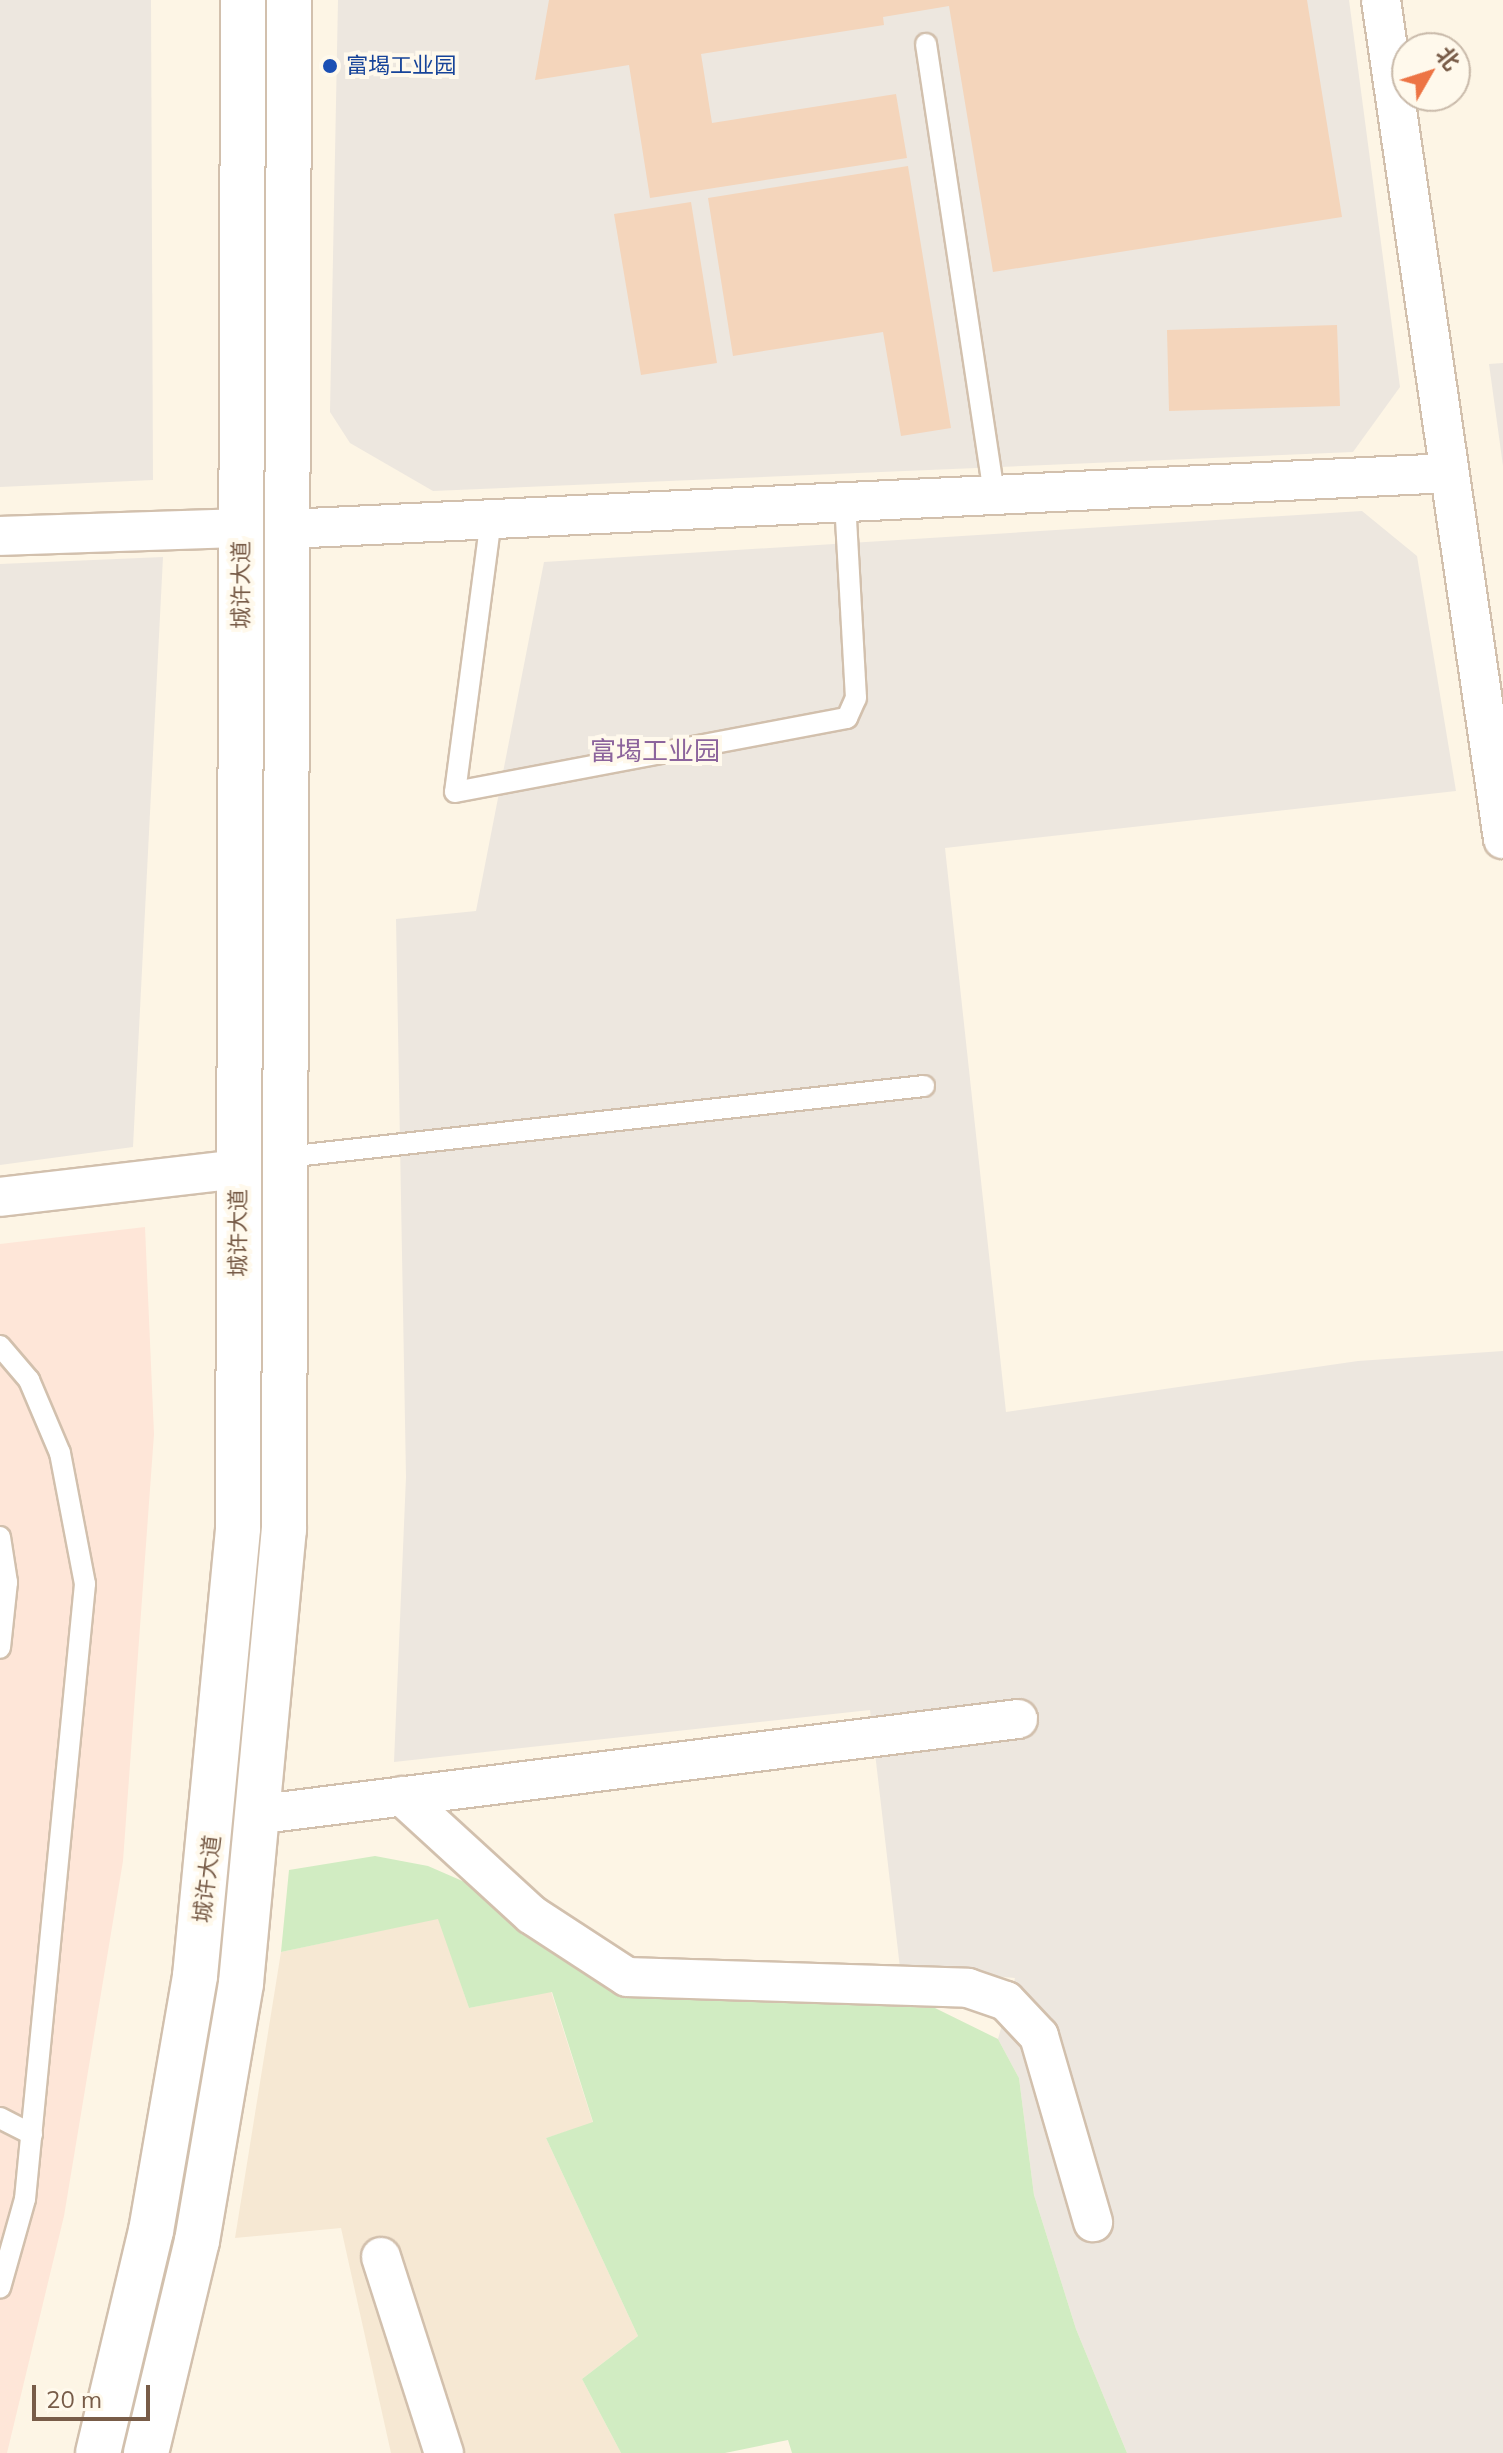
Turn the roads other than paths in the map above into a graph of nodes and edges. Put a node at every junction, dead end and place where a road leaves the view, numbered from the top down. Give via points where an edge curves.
1 (243, 0) edge
2 (289, 0) edge
3 (1381, 0) edge
4 (926, 44) dead end
5 (1450, 473) junction
6 (994, 495) junction
7 (845, 502) junction
8 (491, 519) junction
9 (241, 528) junction
10 (288, 529) junction
11 (0, 536) edge
12 (1503, 839) edge
13 (924, 1086) dead end
14 (286, 1157) junction
15 (238, 1169) junction
16 (0, 1197) edge
17 (0, 1346) edge
18 (0, 1537) edge
19 (0, 1648) edge
20 (1018, 1719) dead end
21 (402, 1796) junction
22 (262, 1814) junction
23 (0, 2118) edge
24 (32, 2134) junction
25 (1093, 2222) dead end
26 (381, 2257) dead end
27 (0, 2288) edge
28 (98, 2453) edge
29 (146, 2453) edge
30 (444, 2453) edge

1 - 9 main road, 城许大道
2 - 10 main road
3 - 5 street
4 - 6 lane
5 - 6 street
5 - 12 street
6 - 7 street
7 - 8 street
7 - 8 lane via 856,698 847,718 455,792
8 - 10 street
9 - 11 street
9 - 15 main road, 城许大道
10 - 14 main road
13 - 14 lane
14 - 22 main road via 284,1530
15 - 16 street
15 - 28 main road, 城许大道 via 238,1528 212,1847 172,2118
17 - 24 lane via 29,1380 60,1453 85,1584
18 - 19 lane via 7,1582
20 - 21 street
21 - 22 street
21 - 25 street via 532,1915 627,1977 968,1988 1006,2001 1039,2036
22 - 29 main road via 218,2126
23 - 24 lane
24 - 27 lane via 25,2199
26 - 30 street

